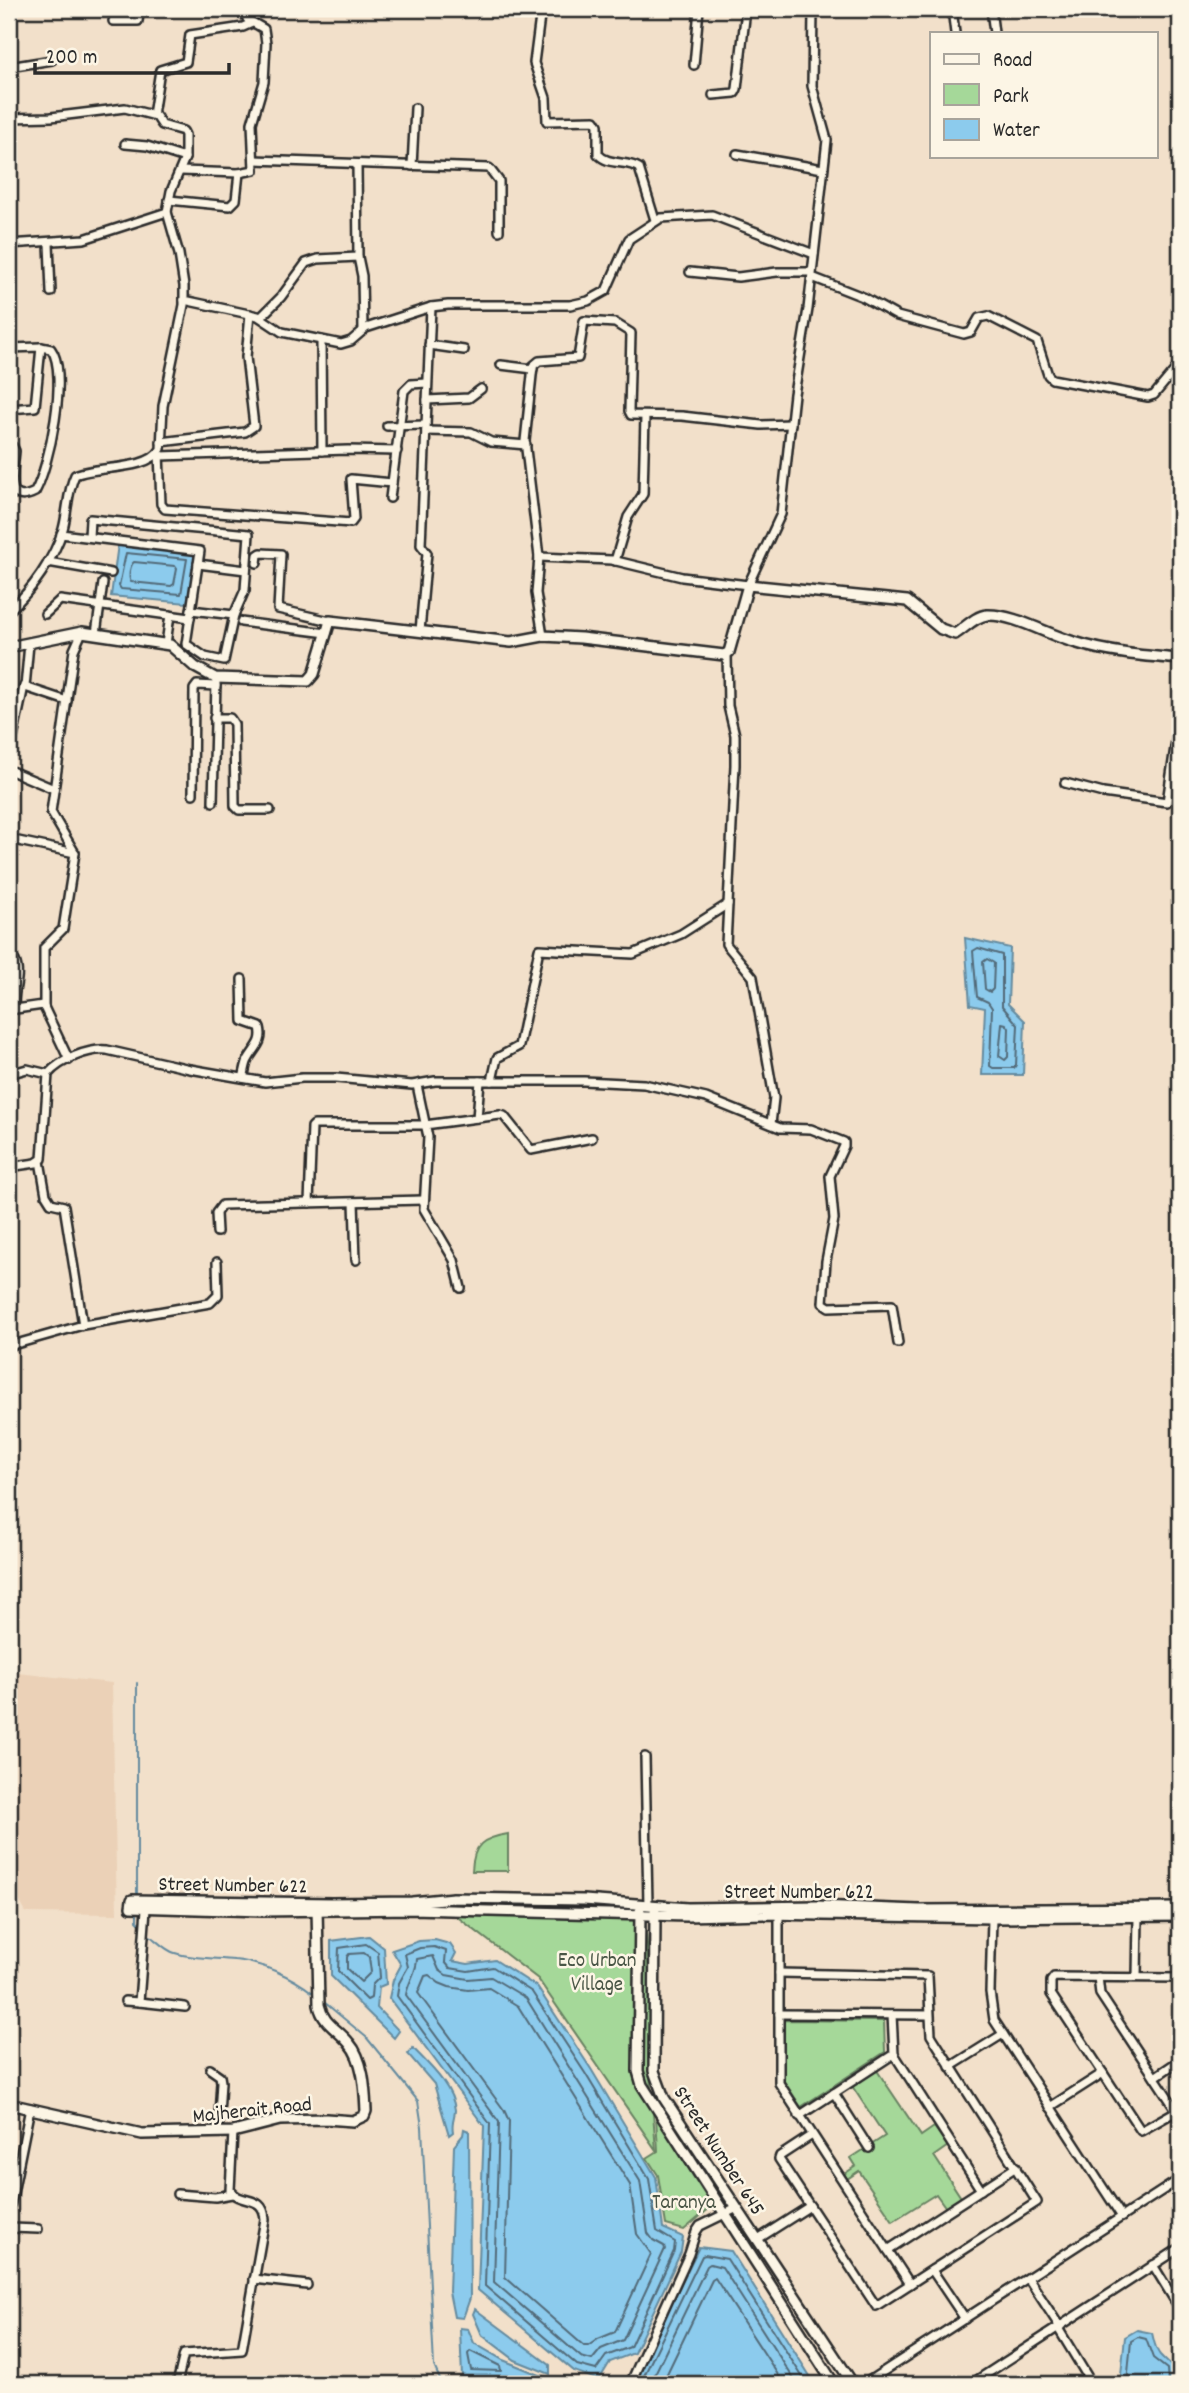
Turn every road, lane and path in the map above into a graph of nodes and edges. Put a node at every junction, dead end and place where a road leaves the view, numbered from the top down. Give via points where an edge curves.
1 (139, 9) edge
2 (246, 9) edge
3 (541, 9) edge
4 (699, 9) edge
5 (746, 9) edge
6 (813, 9) edge
7 (952, 9) edge
8 (991, 9) edge
9 (113, 21) dead end
10 (252, 23) junction
11 (955, 32) edge
12 (994, 32) edge
13 (52, 60) dead end
14 (694, 65) dead end
15 (9, 66) edge
16 (713, 95) dead end
17 (415, 108) dead end
18 (153, 115) junction
19 (9, 118) edge
20 (125, 144) dead end
21 (737, 154) dead end
22 (185, 158) junction
23 (254, 160) junction
24 (357, 164) junction
25 (412, 166) junction
26 (824, 169) junction
27 (181, 171) junction
28 (239, 173) junction
29 (169, 200) junction
30 (167, 212) junction
31 (655, 220) junction
32 (499, 231) dead end
33 (49, 243) junction
34 (9, 244) edge
35 (814, 254) junction
36 (358, 257) junction
37 (690, 272) dead end
38 (812, 274) junction
39 (51, 292) dead end
40 (184, 300) junction
41 (585, 302) junction
42 (431, 307) junction
43 (250, 314) junction
44 (261, 317) junction
45 (586, 321) junction
46 (363, 330) junction
47 (321, 340) junction
48 (429, 345) junction
49 (41, 346) junction
50 (9, 348) edge
51 (464, 350) dead end
52 (1180, 364) edge
53 (501, 365) dead end
54 (533, 369) junction
55 (427, 383) junction
56 (481, 389) dead end
57 (427, 400) junction
58 (9, 409) edge
59 (646, 416) junction
60 (791, 424) junction
61 (400, 425) junction
62 (387, 426) dead end
63 (426, 428) junction
64 (161, 442) junction
65 (526, 445) junction
66 (9, 447) edge
67 (322, 451) junction
68 (397, 451) junction
69 (160, 454) junction
70 (392, 483) junction
71 (390, 498) dead end
72 (61, 534) junction
73 (89, 537) junction
74 (539, 557) junction
75 (615, 561) junction
76 (48, 562) junction
77 (257, 563) dead end
78 (198, 564) junction
79 (246, 570) junction
80 (111, 573) dead end
81 (103, 583) dead end
82 (748, 585) junction
83 (100, 606) junction
84 (9, 611) edge
85 (46, 614) dead end
86 (191, 614) junction
87 (170, 615) junction
88 (234, 615) junction
89 (330, 621) junction
90 (241, 622) dead end
91 (420, 631) junction
92 (82, 632) junction
93 (327, 633) junction
94 (96, 634) junction
95 (543, 636) junction
96 (29, 643) junction
97 (166, 644) junction
98 (9, 647) edge
99 (727, 654) junction
100 (1180, 659) edge
101 (216, 682) junction
102 (24, 685) junction
103 (67, 701) junction
104 (1180, 713) edge
105 (214, 718) junction
106 (9, 757) edge
107 (1177, 762) edge
108 (9, 770) edge
109 (1065, 783) dead end
110 (54, 789) junction
111 (193, 794) dead end
112 (213, 802) dead end
113 (270, 810) dead end
114 (9, 839) edge
115 (75, 853) junction
116 (728, 904) junction
117 (9, 960) edge
118 (243, 979) dead end
119 (44, 1007) junction
120 (12, 1010) edge
121 (69, 1060) junction
122 (9, 1074) edge
123 (48, 1074) junction
124 (243, 1079) junction
125 (480, 1081) junction
126 (492, 1081) junction
127 (417, 1085) junction
128 (477, 1118) junction
129 (771, 1124) junction
130 (425, 1125) junction
131 (593, 1138) dead end
132 (40, 1161) junction
133 (9, 1167) edge
134 (424, 1200) junction
135 (354, 1202) junction
136 (309, 1203) junction
137 (217, 1232) dead end
138 (356, 1260) dead end
139 (217, 1262) dead end
140 (461, 1288) dead end
141 (83, 1325) junction
142 (898, 1343) dead end
143 (9, 1346) edge
144 (645, 1757) dead end
145 (203, 1900) junction
146 (317, 1907) junction
147 (1180, 1908) edge
148 (146, 1909) junction
149 (648, 1909) junction
150 (203, 1910) junction
151 (779, 1914) junction
152 (1138, 1916) junction
153 (1180, 1916) edge
154 (992, 1918) junction
155 (779, 1973) junction
156 (1098, 1977) junction
157 (1137, 1977) junction
158 (1180, 1978) edge
159 (125, 2001) dead end
160 (139, 2002) junction
161 (185, 2007) dead end
162 (779, 2014) junction
163 (892, 2015) junction
164 (929, 2015) junction
165 (1003, 2034) junction
166 (894, 2054) junction
167 (1180, 2060) edge
168 (950, 2067) junction
169 (210, 2069) dead end
170 (1103, 2073) junction
171 (1154, 2077) junction
172 (834, 2093) junction
173 (9, 2104) edge
174 (1049, 2107) junction
175 (30, 2108) junction
176 (1178, 2110) edge
177 (799, 2116) junction
178 (218, 2132) junction
179 (233, 2132) junction
180 (812, 2135) junction
181 (870, 2148) dead end
182 (1016, 2167) junction
183 (1180, 2179) edge
184 (11, 2187) edge
185 (981, 2190) junction
186 (177, 2194) dead end
187 (232, 2194) junction
188 (810, 2206) junction
189 (737, 2208) junction
190 (9, 2213) edge
191 (723, 2214) junction
192 (1122, 2217) junction
193 (9, 2225) edge
194 (38, 2229) dead end
195 (758, 2239) junction
196 (1180, 2248) edge
197 (888, 2250) junction
198 (1153, 2265) junction
199 (932, 2270) junction
200 (1028, 2278) junction
201 (254, 2279) junction
202 (910, 2284) junction
203 (307, 2285) dead end
204 (1180, 2309) edge
205 (965, 2319) junction
206 (1059, 2328) junction
207 (177, 2384) edge
208 (630, 2384) edge
209 (834, 2384) edge
210 (853, 2384) edge
211 (864, 2384) edge
212 (971, 2384) edge
213 (1092, 2384) edge

1 - 9 street via 138,21
2 - 10 street
3 - 31 street via 534,64 546,98 547,121 595,120 600,157 639,168
4 - 14 street
5 - 16 street via 737,89
6 - 26 street via 812,86 826,129
7 - 11 street
8 - 12 street
10 - 18 street via 190,35 186,62 160,70
10 - 23 street via 264,29 266,43 262,94 252,123
13 - 15 street
17 - 25 street
18 - 19 street via 125,108
18 - 22 street via 162,125 183,131
20 - 22 street
21 - 26 street
22 - 27 street
23 - 24 street
23 - 28 street via 254,170
24 - 25 street
24 - 36 street
25 - 32 street via 489,169 499,181
26 - 35 street
27 - 28 street
27 - 29 street
28 - 29 street via 236,200 230,206
29 - 30 street
30 - 33 street via 84,239
30 - 40 street via 179,254
31 - 35 street via 712,215
31 - 41 street via 626,243 606,291
33 - 34 street
33 - 39 street
35 - 38 street
36 - 44 street via 306,263
36 - 46 street
37 - 38 street via 738,277
38 - 52 street via 901,318 964,334 971,332 979,318 988,316 1037,341 1052,379 1148,397
38 - 60 street
40 - 43 street
40 - 64 street via 163,406
41 - 42 street
41 - 45 street
42 - 46 street
42 - 48 street
43 - 44 street
43 - 64 street via 246,356 254,426 245,432
44 - 47 street via 282,332
45 - 54 street via 578,358 539,362
45 - 59 street via 614,323 630,331 629,411 633,416
46 - 47 street via 345,343
47 - 67 street
48 - 51 street
48 - 55 street
49 - 50 street
49 - 58 street via 35,407
49 - 66 street via 51,349 58,361 55,432 35,492 29,495 13,492 15,452
53 - 54 street
54 - 65 street
55 - 57 street
55 - 61 street via 407,386
56 - 57 street via 469,398
57 - 63 street
59 - 60 street
59 - 75 street via 643,494 628,517
60 - 82 street via 781,514
61 - 62 street
61 - 63 street
61 - 68 street
63 - 65 street via 471,432 491,442
63 - 91 street via 421,547 427,553
64 - 69 street
65 - 74 street
67 - 68 street
67 - 69 street
68 - 70 street
69 - 70 street via 160,504 165,509 351,523 351,479
69 - 72 street via 139,463 75,475
70 - 71 street
72 - 73 street
72 - 76 street
73 - 78 street via 200,551
73 - 79 street via 90,519 249,534
74 - 75 street
74 - 95 street via 536,593
75 - 82 street via 682,578
76 - 80 street
76 - 84 street
77 - 89 street via 261,553 281,554 278,609
78 - 79 street
78 - 86 street
79 - 88 street via 245,590
81 - 83 street
82 - 99 street
82 - 100 street via 907,601 941,629 955,634 977,617 988,615 1077,643
83 - 85 street via 60,600
83 - 87 street
83 - 94 street
86 - 87 street
86 - 88 street
86 - 88 street via 186,644 205,657 224,661
87 - 97 street
89 - 91 street
89 - 93 street
90 - 93 street
91 - 95 street via 510,642
92 - 94 street
92 - 96 street
92 - 103 street via 74,650
93 - 101 street via 308,681
94 - 97 street
95 - 99 street
96 - 98 street
96 - 102 street
97 - 101 street
99 - 116 street via 728,706 735,746
101 - 105 street
101 - 111 street via 194,689
102 - 103 street
102 - 106 street
103 - 110 street
104 - 107 street
105 - 112 street
105 - 113 street via 230,718 234,724 235,806 239,810
107 - 109 street via 1164,803
108 - 110 street
110 - 115 street via 51,812
114 - 115 street
115 - 119 street via 63,929 44,948
116 - 126 street via 681,934 633,954 540,949 519,1045 497,1058
116 - 129 street via 726,944 753,977 774,1098
117 - 120 street via 15,961 18,969
118 - 124 street via 243,1021 262,1031
119 - 120 street
119 - 121 street
121 - 123 street
121 - 124 street via 102,1049
122 - 123 street via 27,1069
123 - 132 street
124 - 127 street via 336,1078
125 - 126 street
125 - 127 street
125 - 128 street
126 - 129 street via 644,1084 706,1098
127 - 130 street
128 - 130 street
128 - 131 street via 502,1115 531,1150
129 - 142 street via 811,1129 844,1142 831,1176 834,1219 823,1303 829,1307 892,1305
130 - 134 street
130 - 136 street via 313,1126
132 - 133 street
132 - 141 street via 46,1195 51,1203 64,1206
134 - 135 street
134 - 140 street via 427,1215 454,1260
135 - 136 street
135 - 138 street
136 - 137 street via 222,1205 216,1213
139 - 141 street via 218,1295 211,1303
141 - 143 street
144 - 149 street
145 - 146 street, Street Number 622
145 - 148 street, Street Number 622 via 132,1900 132,1908
145 - 150 street
146 - 149 street, Street Number 622
146 - 150 street, Street Number 622
146 - 179 street, Majherait Road via 321,2014 349,2042 359,2060 364,2116 353,2121 279,2120
147 - 149 street, Street Number 622
148 - 150 street, Street Number 622
148 - 160 street
149 - 151 street, Street Number 622
149 - 189 street, Street Number 645 via 656,2082
149 - 191 street, Street Number 645 via 639,2078
151 - 154 street, Street Number 622
151 - 155 street
152 - 153 street, Street Number 622
152 - 154 street, Street Number 622
152 - 157 street
154 - 165 street via 990,2004
155 - 162 street
155 - 164 street via 927,1975
156 - 157 street
156 - 170 street via 1054,1977 1050,1988
156 - 171 street via 1100,1994
157 - 158 street
159 - 160 street
160 - 161 street
162 - 163 street
162 - 177 street via 779,2083
163 - 164 street
163 - 166 street
164 - 168 street via 930,2035
165 - 168 street
165 - 174 street
166 - 172 street
166 - 185 street
167 - 171 street
168 - 182 street
169 - 178 street via 221,2082
170 - 174 street
170 - 176 street via 1142,2132
171 - 176 street
172 - 177 street
172 - 181 street
173 - 175 street, Majherait Road
174 - 192 street
175 - 178 street, Majherait Road via 131,2133
175 - 184 street
177 - 180 street
178 - 179 street, Majherait Road
179 - 187 street
180 - 188 street via 779,2158
180 - 197 street
182 - 185 street
182 - 199 street via 1036,2203
183 - 192 street
184 - 190 street
185 - 197 street
186 - 187 street
187 - 201 street via 264,2208
188 - 195 street
188 - 202 street via 875,2305
189 - 191 street
189 - 195 street, Street Number 645
191 - 208 street via 696,2232 690,2255
191 - 209 street, Street Number 645
192 - 200 street
193 - 194 street
195 - 210 street, Street Number 645
196 - 198 street
197 - 202 street
198 - 204 street
198 - 206 street
199 - 202 street
199 - 205 street
200 - 205 street
200 - 206 street
201 - 203 street
201 - 207 street via 242,2350 184,2354
205 - 211 street
206 - 212 street
206 - 213 street

